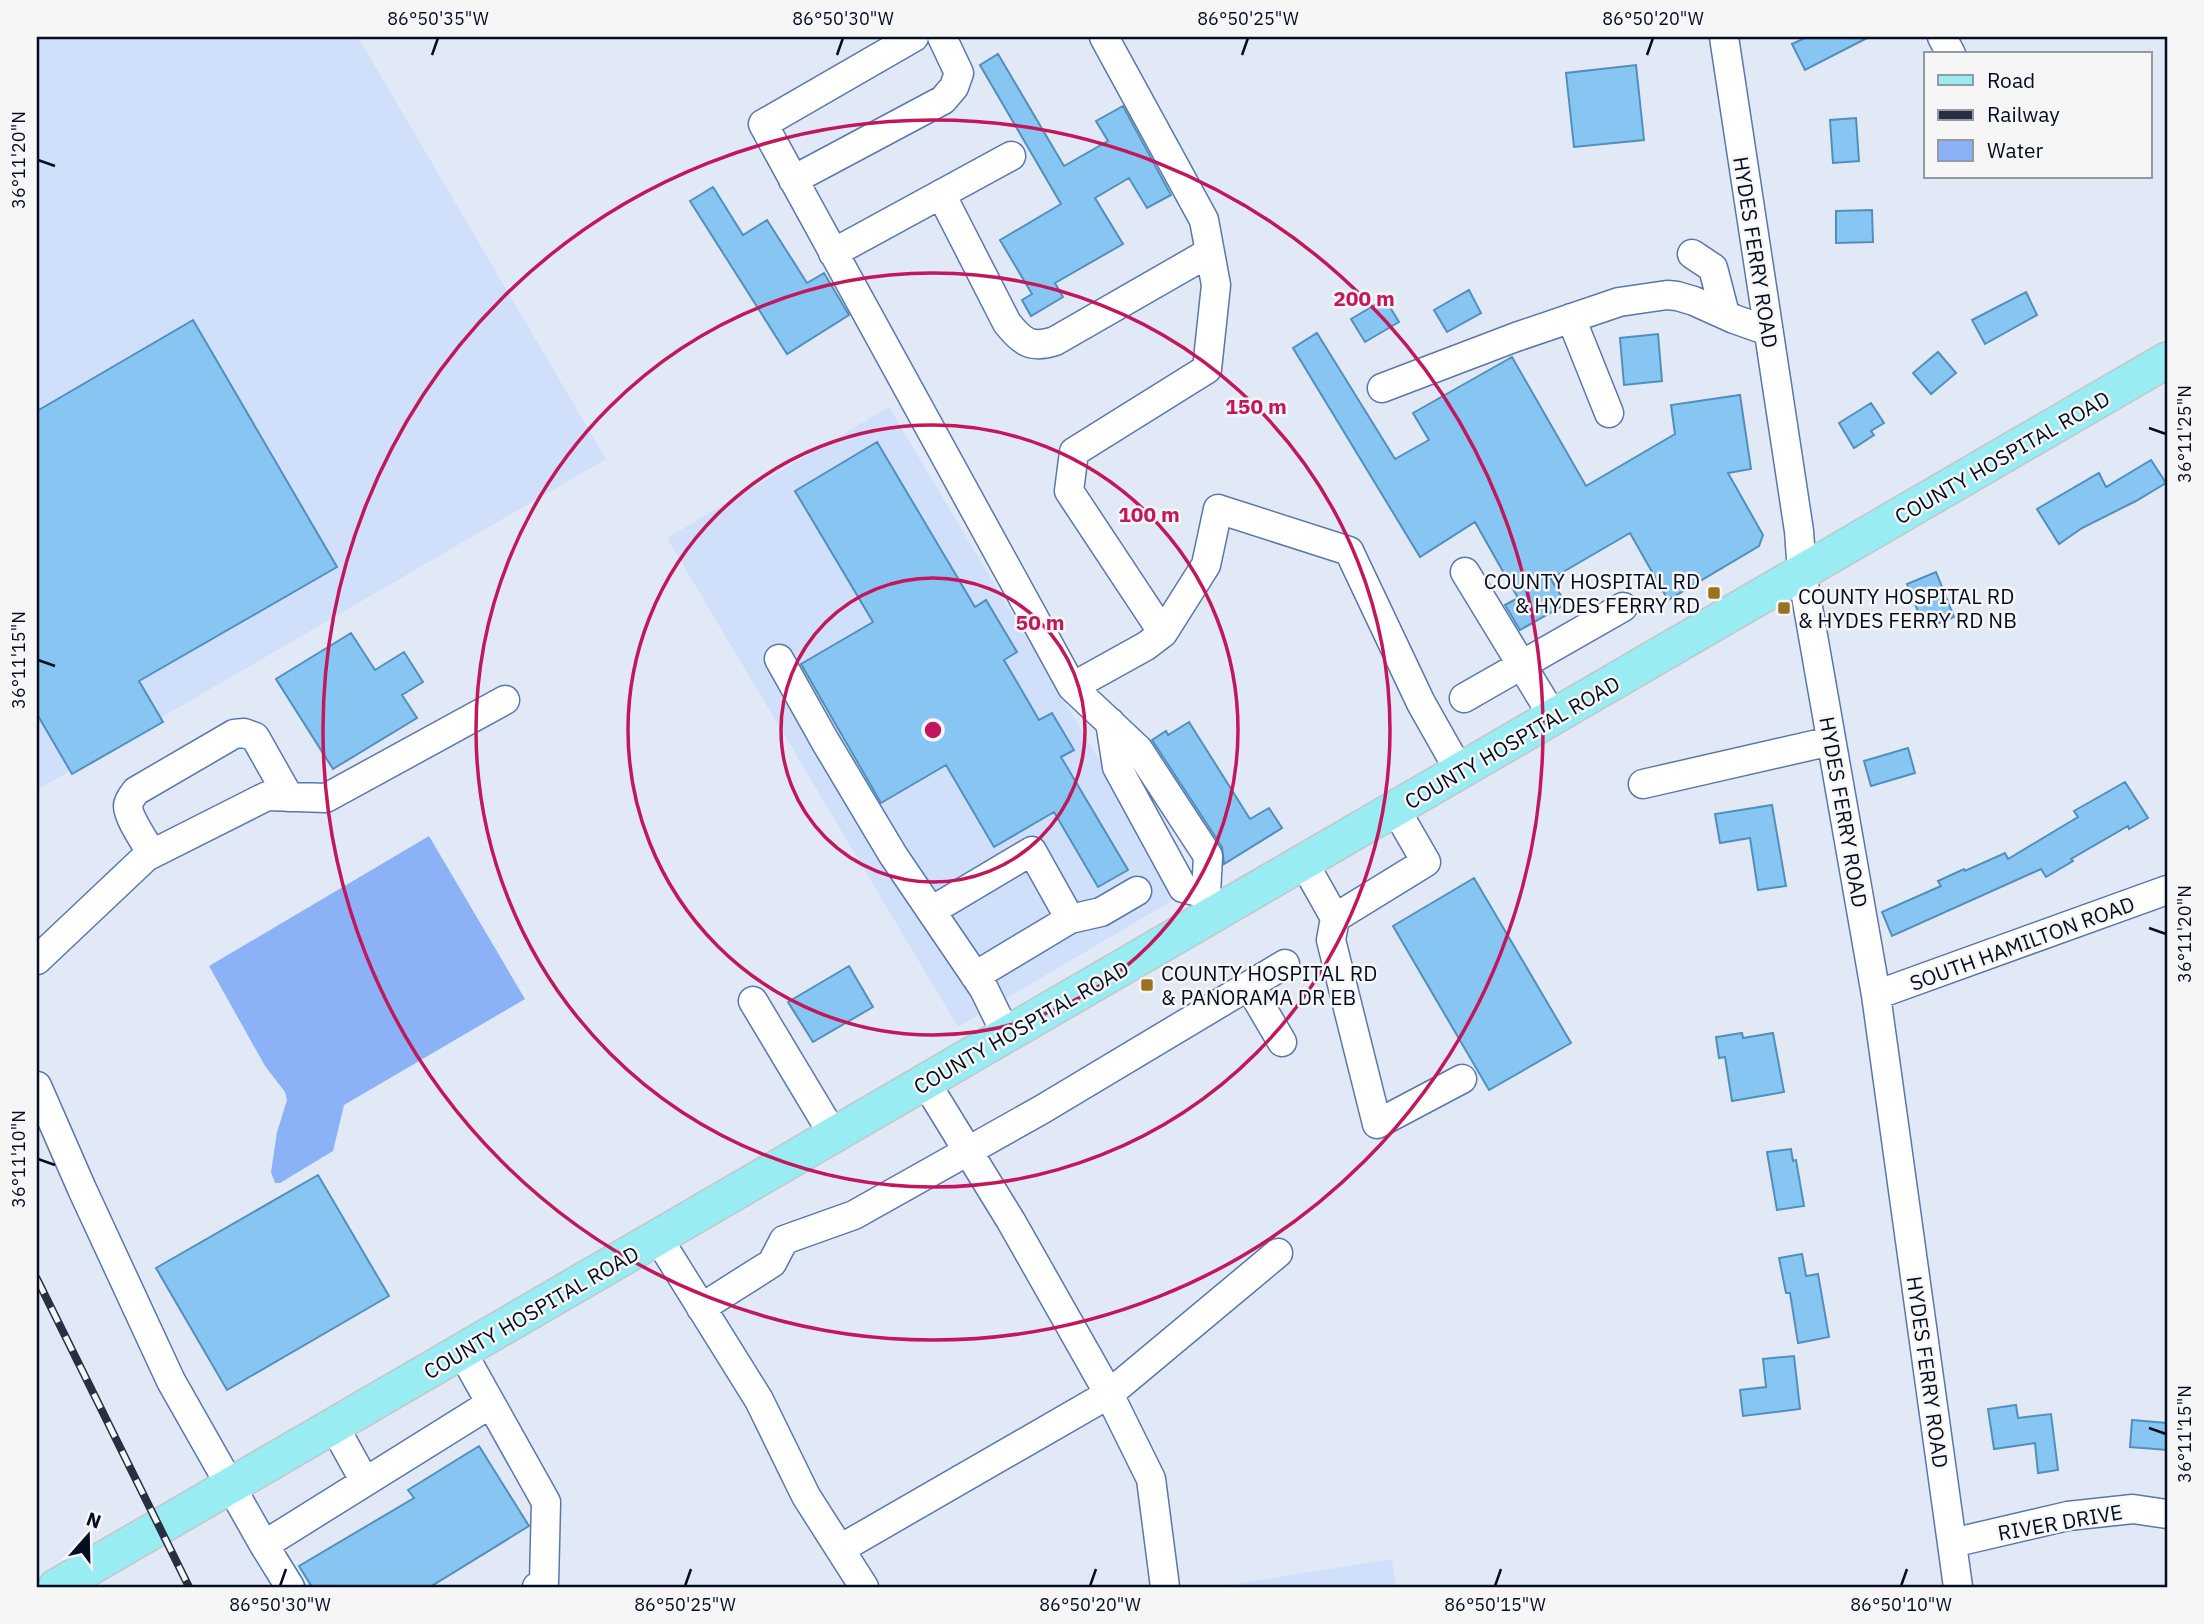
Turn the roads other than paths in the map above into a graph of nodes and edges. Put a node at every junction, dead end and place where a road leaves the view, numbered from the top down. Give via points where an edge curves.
1 (914, 37) edge
2 (942, 37) edge
3 (1104, 37) edge
4 (1724, 37) edge
5 (1010, 156) dead end
6 (793, 180) junction
7 (941, 194) junction
8 (1210, 252) junction
9 (833, 253) junction
10 (1692, 254) dead end
11 (1725, 314) junction
12 (1571, 318) junction
13 (1768, 331) junction
14 (2167, 360) edge
15 (1382, 387) dead end
16 (1609, 413) dead end
17 (1465, 572) dead end
18 (1802, 573) junction
19 (1623, 607) dead end
20 (1163, 633) junction
21 (779, 659) dead end
22 (1521, 664) junction
23 (1072, 687) junction
24 (1464, 698) dead end
25 (505, 700) dead end
26 (1554, 718) junction
27 (1110, 722) junction
28 (1831, 741) junction
29 (1460, 772) junction
30 (1643, 784) dead end
31 (289, 797) junction
32 (1396, 810) junction
33 (152, 854) junction
34 (1304, 863) junction
35 (2167, 890) edge
36 (1137, 891) dead end
37 (1207, 906) junction
38 (931, 911) junction
39 (1335, 918) junction
40 (1070, 919) junction
41 (37, 960) edge
42 (1286, 964) dead end
43 (975, 976) junction
44 (1249, 986) junction
45 (1876, 995) junction
46 (753, 1001) dead end
47 (1007, 1036) junction
48 (1282, 1042) dead end
49 (1462, 1079) dead end
50 (926, 1083) junction
51 (37, 1086) edge
52 (834, 1136) junction
53 (967, 1150) junction
54 (658, 1238) junction
55 (1278, 1253) dead end
56 (701, 1308) junction
57 (462, 1352) junction
58 (1109, 1394) junction
59 (490, 1404) junction
60 (334, 1426) junction
61 (365, 1482) junction
62 (230, 1486) junction
63 (2167, 1514) edge
64 (1952, 1543) junction
65 (264, 1545) junction
66 (840, 1549) junction
67 (56, 1587) edge
68 (290, 1587) edge
69 (537, 1587) edge
70 (864, 1587) edge
71 (1166, 1587) edge
72 (1958, 1587) edge

1 - 6 street via 763,124
2 - 6 street via 959,73 943,100
3 - 8 street via 1204,220
4 - 13 street, HYDES FERRY ROAD
5 - 7 street
6 - 9 street
7 - 8 street via 1007,323 1028,344 1055,341
7 - 9 street
8 - 20 street via 1216,285 1207,369 1074,452 1072,465 1069,491
9 - 23 street
10 - 11 street via 1713,268
11 - 12 street via 1667,295 1619,302
11 - 13 street
12 - 15 street
12 - 16 street
13 - 18 street, HYDES FERRY ROAD
14 - 18 main road, COUNTY HOSPITAL ROAD
17 - 22 street
18 - 26 main road, COUNTY HOSPITAL ROAD
18 - 28 street, HYDES FERRY ROAD
19 - 22 street
20 - 23 street
20 - 29 street via 1206,565 1218,509 1349,551 1421,703
21 - 38 street via 893,855
22 - 24 street
22 - 26 street
23 - 27 street
25 - 31 street via 326,798
26 - 29 main road, COUNTY HOSPITAL ROAD
27 - 37 street via 1117,767 1183,888
27 - 37 street via 1138,749 1208,856
28 - 30 street
28 - 45 street, HYDES FERRY ROAD
29 - 32 main road, COUNTY HOSPITAL ROAD
31 - 33 street via 267,796
31 - 33 street via 255,737 234,734 136,791 128,807
32 - 34 main road, COUNTY HOSPITAL ROAD
32 - 39 street via 1426,862
33 - 41 street
34 - 37 main road, COUNTY HOSPITAL ROAD
34 - 39 street
35 - 45 street, SOUTH HAMILTON ROAD
36 - 40 street via 1101,912
37 - 47 main road, COUNTY HOSPITAL ROAD
38 - 40 street via 1032,851
38 - 43 street
39 - 49 street via 1331,940 1377,1124
40 - 43 street
42 - 44 street
43 - 47 street
44 - 48 street
44 - 53 street
45 - 64 street, HYDES FERRY ROAD
46 - 52 street
47 - 50 main road, COUNTY HOSPITAL ROAD
50 - 52 main road, COUNTY HOSPITAL ROAD
50 - 53 street
51 - 62 street via 171,1381
52 - 54 main road, COUNTY HOSPITAL ROAD
53 - 56 street via 854,1215 784,1240 772,1263
53 - 58 street
54 - 56 street
54 - 57 main road, COUNTY HOSPITAL ROAD
55 - 58 street
56 - 66 street
57 - 59 street
57 - 60 main road, COUNTY HOSPITAL ROAD
58 - 66 street
58 - 71 street via 1151,1479
59 - 61 street
59 - 69 street via 546,1502 544,1583
60 - 61 street
60 - 62 main road, COUNTY HOSPITAL ROAD
61 - 65 street
62 - 65 street
62 - 67 main road, COUNTY HOSPITAL ROAD
63 - 64 street, RIVER DRIVE via 2133,1509 2068,1516
64 - 72 street, HYDES FERRY ROAD
65 - 68 street
66 - 70 street

